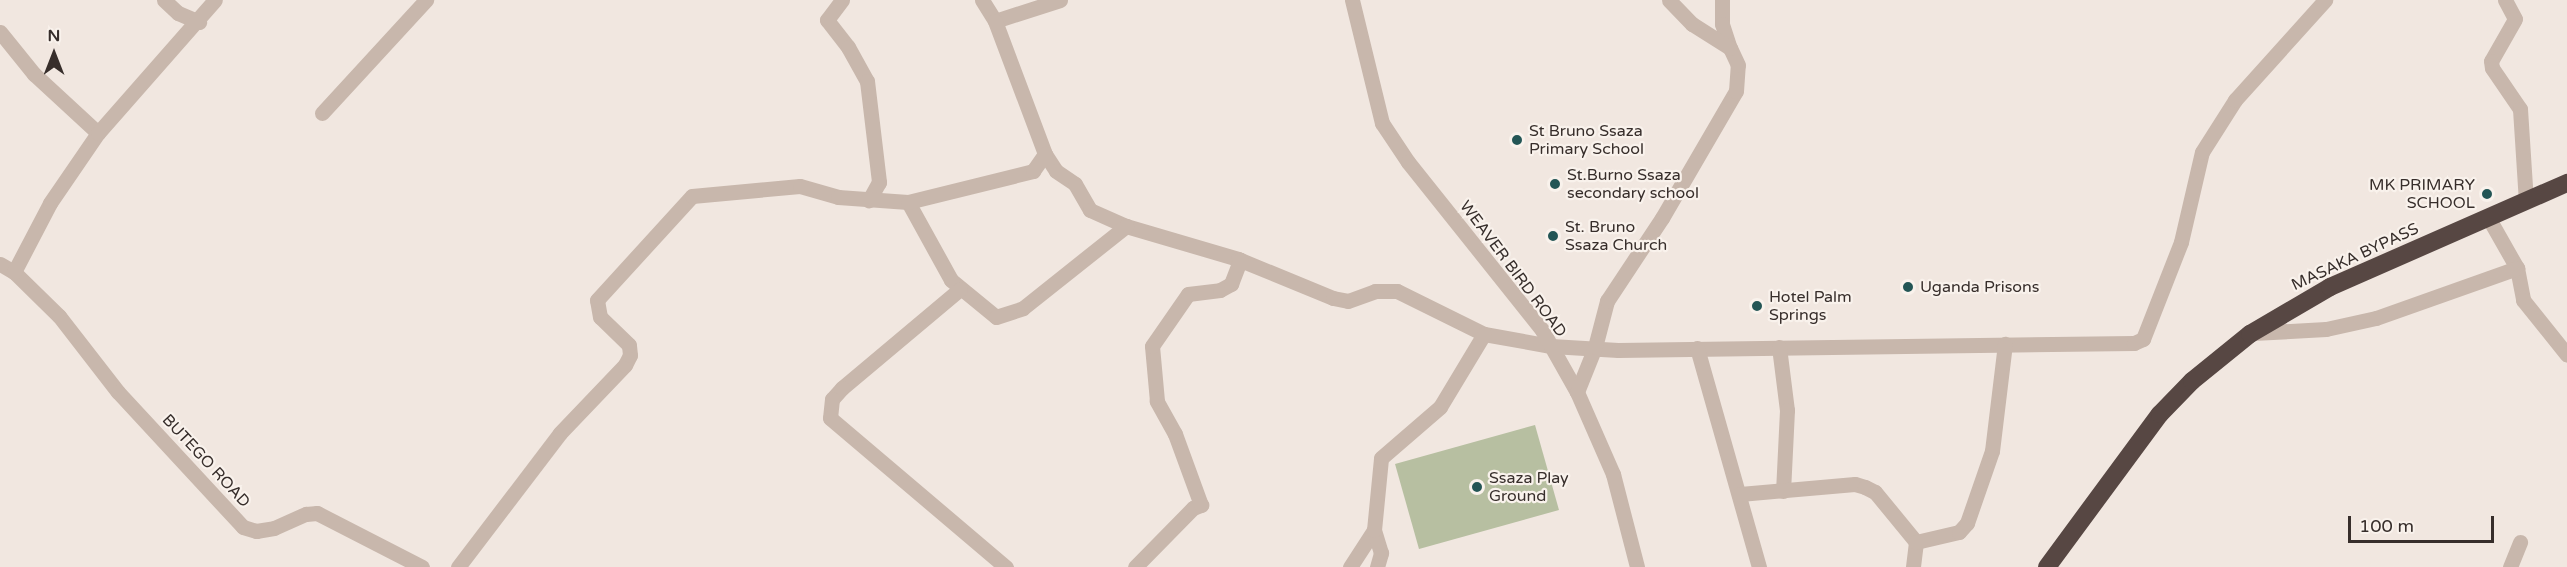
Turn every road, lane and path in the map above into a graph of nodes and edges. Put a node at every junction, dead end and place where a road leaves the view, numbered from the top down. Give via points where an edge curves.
1 (164, 0) edge
2 (215, 0) edge
3 (426, 0) edge
4 (842, 0) edge
5 (982, 0) edge
6 (1060, 0) edge
7 (1352, 0) edge
8 (1669, 0) edge
9 (1722, 0) edge
10 (2325, 0) edge
11 (2505, 0) edge
12 (995, 21) junction
13 (199, 22) junction
14 (0, 32) edge
15 (1730, 48) junction
16 (322, 113) dead end
17 (98, 133) junction
18 (1045, 154) junction
19 (1033, 171) junction
20 (1056, 171) junction
21 (879, 182) junction
22 (2567, 183) edge
23 (869, 200) junction
24 (892, 201) junction
25 (2526, 201) junction
26 (908, 202) junction
27 (2488, 217) junction
28 (1126, 226) junction
29 (1240, 260) junction
30 (0, 264) edge
31 (2517, 268) junction
32 (14, 272) junction
33 (2498, 275) junction
34 (960, 289) junction
35 (2519, 290) junction
36 (1484, 334) junction
37 (2250, 334) junction
38 (2005, 344) junction
39 (1551, 346) junction
40 (1595, 347) junction
41 (1779, 347) junction
42 (1697, 348) junction
43 (2567, 355) edge
44 (1577, 392) junction
45 (1783, 491) junction
46 (1740, 494) junction
47 (1374, 530) junction
48 (1916, 542) junction
49 (2520, 542) dead end
50 (422, 567) edge
51 (458, 567) edge
52 (1006, 567) edge
53 (1135, 567) edge
54 (1350, 567) edge
55 (1377, 567) edge
56 (1637, 567) edge
57 (1759, 567) edge
58 (1913, 567) edge
59 (2047, 567) edge
60 (2510, 567) edge

1 - 13 street via 178,13
2 - 13 street
3 - 16 street
4 - 21 street via 827,20 864,74
5 - 12 street
6 - 12 street
7 - 39 street, WEAVER BIRD ROAD via 1382,123
8 - 15 street via 1692,24
9 - 15 street via 1722,24
10 - 38 street via 2235,100 2202,152 2181,242 2143,339 2134,343
11 - 25 street via 2515,19 2491,61 2520,109
12 - 18 street
13 - 17 street via 127,96
14 - 17 street via 34,74
15 - 40 street via 1738,65 1736,91 1662,218 1606,301
17 - 32 street via 50,203
18 - 19 street
18 - 20 street
19 - 20 street
19 - 26 street
20 - 28 street via 1075,184 1084,205
21 - 23 street
21 - 24 street
22 - 25 highway, MASAKA BYPASS
23 - 24 street
23 - 51 street via 775,185 702,193 683,203 597,300 600,317 629,345 625,365 560,433
24 - 26 street
25 - 27 highway, MASAKA BYPASS
26 - 34 street
27 - 31 street
27 - 37 highway, MASAKA BYPASS via 2330,287
28 - 29 street
28 - 34 street via 1075,270 1009,315 996,317 987,313
29 - 36 street via 1348,301 1375,291 1397,291
29 - 53 street via 1232,284 1220,290 1188,294 1152,346 1157,401 1175,434 1201,505 1193,508
30 - 32 street, BUTEGO ROAD
31 - 33 street
31 - 35 street
32 - 50 street, BUTEGO ROAD via 59,316 118,392 243,527 256,531 274,528 317,513
33 - 35 street
33 - 37 street via 2376,318 2326,328
34 - 52 street via 842,388 831,399 830,418 868,455
35 - 43 street
36 - 39 street
36 - 47 street via 1440,408 1383,453
37 - 59 highway, MASAKA BYPASS via 2192,381 2160,414
38 - 41 street
38 - 48 street via 1992,451 1967,523 1959,532
39 - 40 street
39 - 44 street, WEAVER BIRD ROAD
40 - 42 street
40 - 44 street
41 - 42 street
41 - 45 street via 1787,410
42 - 46 street
44 - 56 street, WEAVER BIRD ROAD via 1613,474
45 - 46 street
45 - 48 street via 1855,484 1865,487 1875,492
46 - 57 street
47 - 54 street
47 - 55 street via 1381,553
48 - 58 street
49 - 60 street

